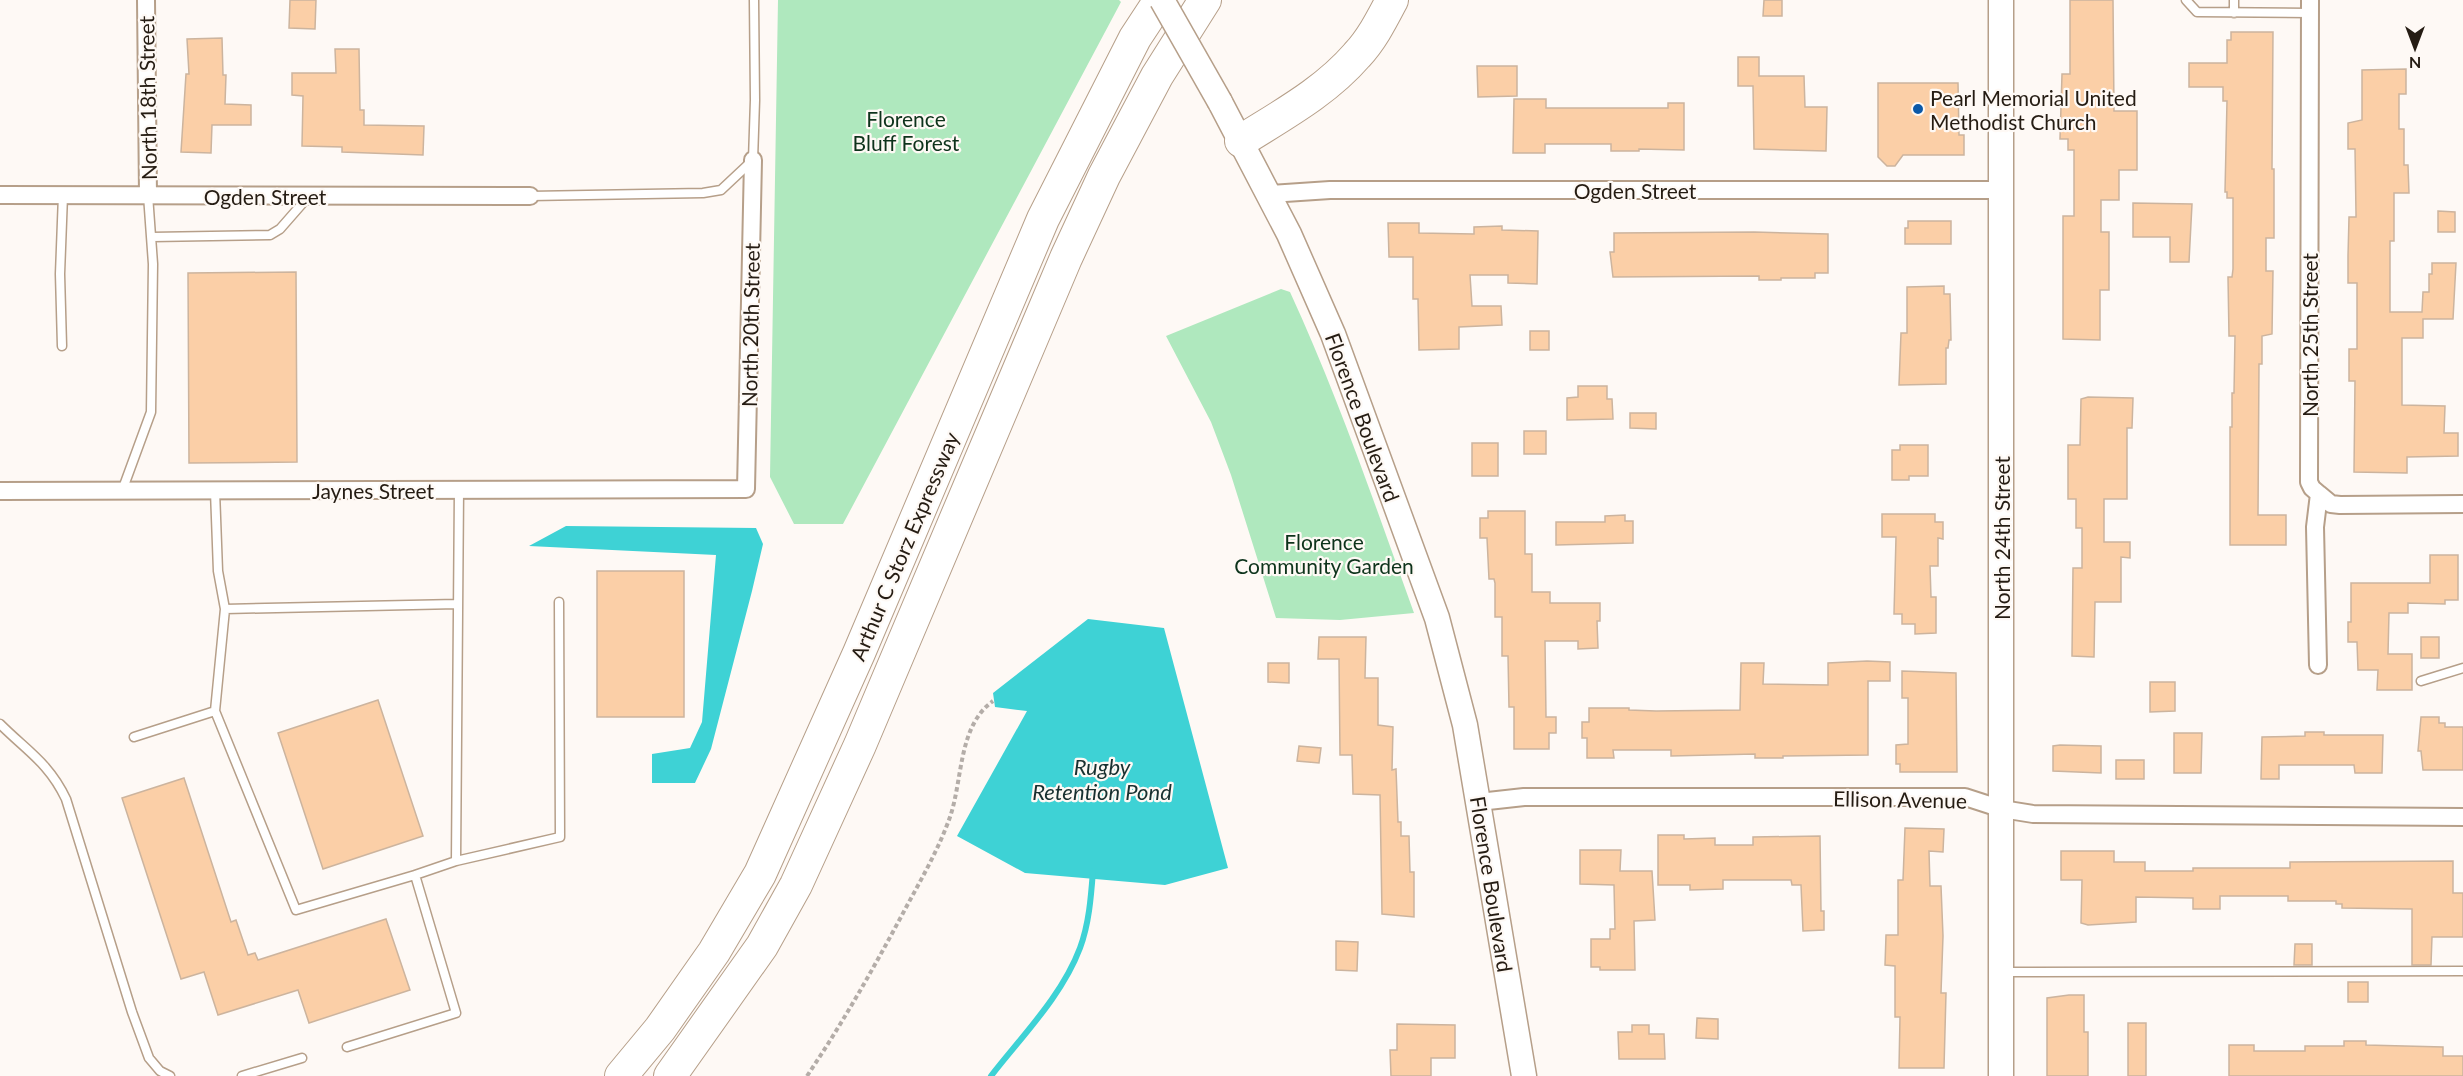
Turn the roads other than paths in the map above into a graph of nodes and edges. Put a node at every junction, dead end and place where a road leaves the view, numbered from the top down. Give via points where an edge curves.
1 (146, 0) edge
2 (754, 0) edge
3 (1161, 0) edge
4 (1204, 0) edge
5 (1392, 0) edge
6 (2001, 0) edge
7 (2186, 0) edge
8 (2234, 0) edge
9 (2310, 6) edge
10 (2234, 13) junction
11 (1241, 141) junction
12 (753, 160) junction
13 (2001, 190) junction
14 (1270, 194) junction
15 (0, 195) edge
16 (63, 195) junction
17 (148, 195) junction
18 (308, 196) junction
19 (530, 196) joint
20 (152, 237) junction
21 (62, 346) dead end
22 (746, 489) joint
23 (459, 490) junction
24 (0, 491) edge
25 (215, 491) junction
26 (122, 492) junction
27 (2319, 494) junction
28 (2463, 504) edge
29 (559, 602) dead end
30 (457, 604) junction
31 (225, 609) junction
32 (2318, 665) dead end
33 (2463, 668) edge
34 (2421, 681) dead end
35 (215, 711) junction
36 (0, 724) edge
37 (134, 737) dead end
38 (1479, 802) junction
39 (2002, 809) junction
40 (2463, 817) edge
41 (456, 861) junction
42 (416, 874) junction
43 (2463, 971) edge
44 (2001, 972) junction
45 (347, 1047) dead end
46 (302, 1058) dead end
47 (170, 1076) edge
48 (242, 1076) edge
49 (621, 1076) edge
50 (670, 1076) edge
51 (1524, 1076) edge
52 (2001, 1076) edge

1 - 17 street, North 18th Street
2 - 12 lane
3 - 11 street, Florence Boulevard, bridge
3 - 49 highway, Arthur C Storz Expressway via 1135,38 1043,219 859,654 760,874 714,952
4 - 50 highway, Arthur C Storz Expressway via 1157,76 1066,258 860,745 796,885 762,946
5 - 11 highway via 1365,45 1340,74
6 - 13 street, North 24th Street
7 - 10 lane via 2197,12
8 - 10 lane
9 - 10 lane
9 - 27 street, North 25th Street via 2309,482
11 - 14 street, Florence Boulevard
12 - 19 lane via 721,190 703,193
12 - 22 street, North 20th Street
13 - 14 street, Ogden Street via 1330,190
13 - 39 street, North 24th Street
14 - 38 street, Florence Boulevard via 1333,333 1437,618 1465,725
15 - 16 street, Ogden Street
16 - 17 street, Ogden Street
16 - 21 lane
17 - 18 street, Ogden Street
17 - 20 lane
18 - 19 street, Ogden Street
18 - 20 lane via 270,235
20 - 26 lane via 151,412
22 - 23 street, Jaynes Street
23 - 25 street, Jaynes Street
23 - 30 lane
24 - 26 street, Jaynes Street
25 - 26 street, Jaynes Street
25 - 31 lane via 218,571
27 - 28 street via 2340,506
27 - 32 street, North 25th Street via 2315,527
29 - 41 lane via 560,837
30 - 31 lane
30 - 41 lane
31 - 35 lane
33 - 34 lane
35 - 37 lane
35 - 42 lane via 296,910
36 - 47 lane via 39,758 57,780 149,1058
38 - 39 street, Ellison Avenue via 1524,797 1965,797
38 - 51 street, Florence Boulevard
39 - 40 street, Ellison Avenue via 2033,814
39 - 44 street, North 24th Street
41 - 42 lane
42 - 45 lane via 456,1013
43 - 44 lane
44 - 52 street, North 24th Street
46 - 48 lane

